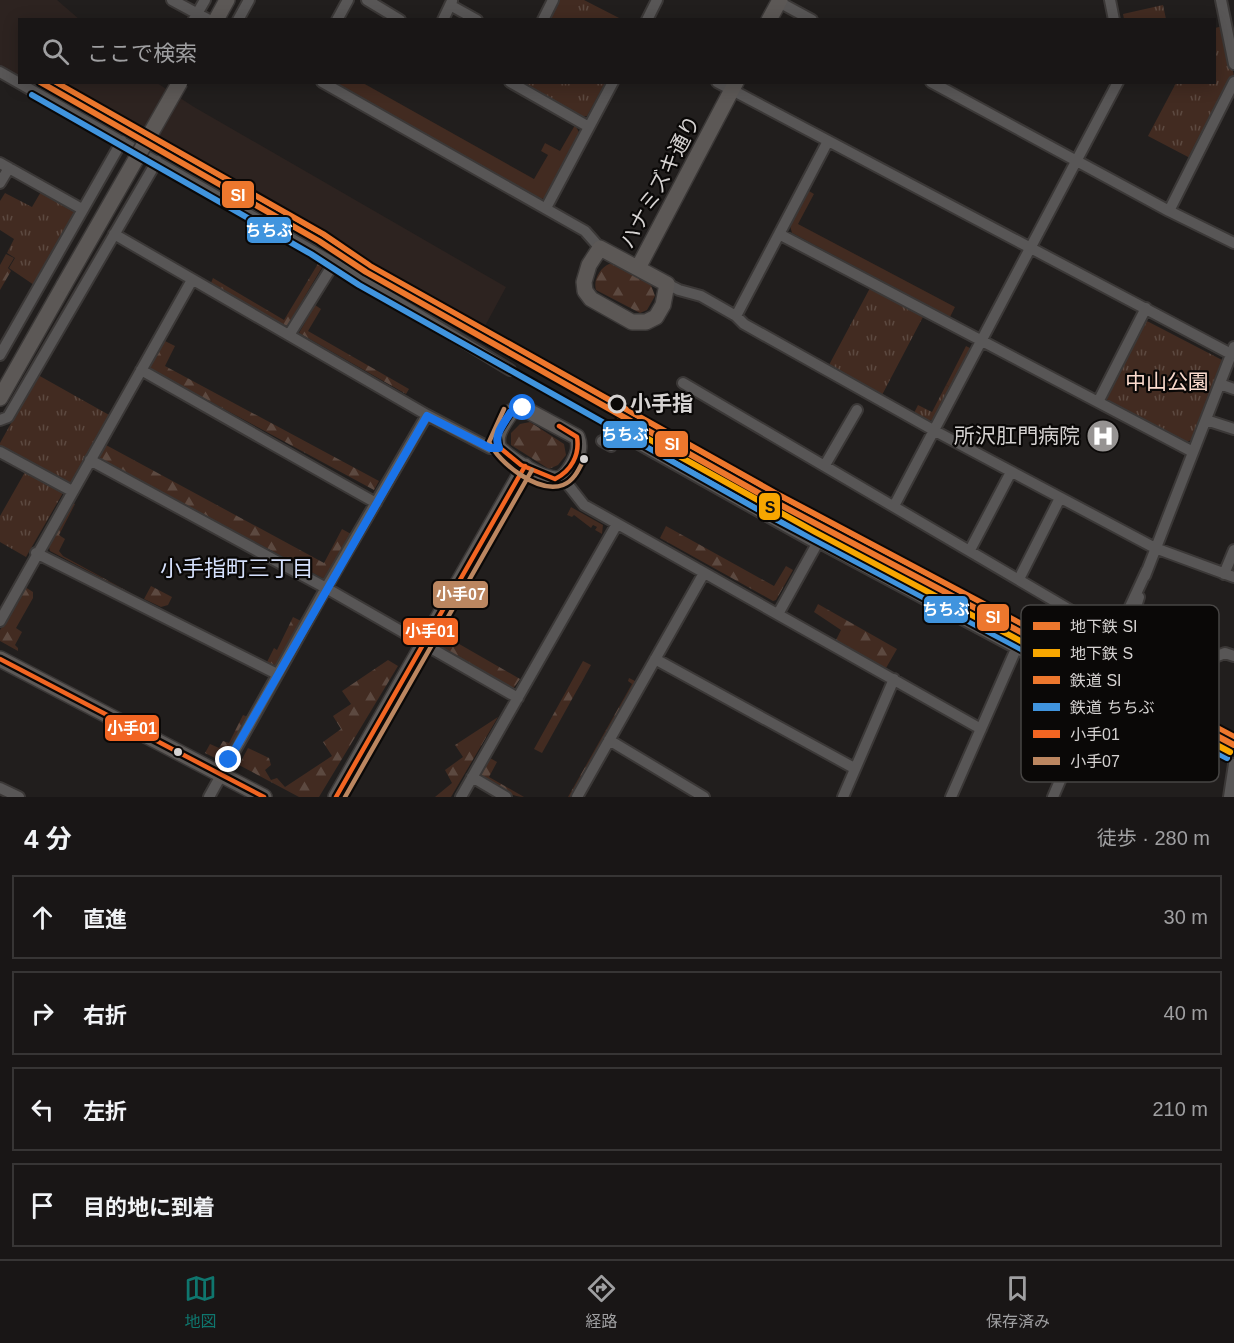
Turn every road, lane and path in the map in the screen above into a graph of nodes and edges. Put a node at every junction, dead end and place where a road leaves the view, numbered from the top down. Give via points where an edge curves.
1 (172, 0) edge
2 (205, 0) edge
3 (227, 0) edge
4 (249, 0) edge
5 (348, 0) edge
6 (367, 0) edge
7 (553, 0) edge
8 (657, 0) edge
9 (1110, 0) edge
10 (1221, 0) edge
11 (779, 1) edge
12 (449, 2) edge
13 (195, 16) edge
14 (217, 18) edge
15 (239, 18) edge
16 (338, 18) edge
17 (397, 18) edge
18 (444, 18) edge
19 (474, 18) edge
20 (544, 18) edge
21 (648, 18) edge
22 (770, 18) edge
23 (809, 18) edge
24 (1114, 18) edge
25 (1230, 25) edge
26 (1234, 64) edge
27 (0, 72) edge
28 (18, 82) edge
29 (1234, 82) edge
30 (21, 84) edge
31 (179, 84) edge
32 (326, 84) edge
33 (514, 84) edge
34 (612, 84) edge
35 (935, 84) edge
36 (1117, 84) edge
37 (734, 86) edge
38 (589, 127) junction
39 (122, 141) junction
40 (828, 141) junction
41 (1076, 159) junction
42 (157, 161) junction
43 (4, 165) edge
44 (0, 183) edge
45 (546, 208) junction
46 (82, 209) junction
47 (1169, 211) junction
48 (114, 234) junction
49 (779, 234) junction
50 (1234, 243) edge
51 (1031, 247) junction
52 (600, 248) junction
53 (334, 263) junction
54 (638, 268) junction
55 (192, 280) junction
56 (667, 284) junction
57 (1146, 308) junction
58 (736, 316) junction
59 (289, 336) junction
60 (982, 341) junction
61 (1232, 350) edge
62 (0, 355) edge
63 (141, 370) junction
64 (510, 370) dead end
65 (683, 383) dead end
66 (1220, 384) junction
67 (1234, 389) edge
68 (0, 398) edge
69 (1098, 402) junction
70 (857, 410) dead end
71 (427, 416) junction
72 (0, 420) edge
73 (1206, 420) junction
74 (1234, 429) edge
75 (935, 431) junction
76 (626, 437) tunnel mouth
77 (614, 440) tunnel mouth
78 (602, 441) dead end
79 (499, 448) junction
80 (0, 452) edge
81 (1193, 452) junction
82 (90, 460) junction
83 (825, 465) junction
84 (525, 466) junction
85 (1011, 472) junction
86 (562, 477) junction
87 (72, 491) junction
88 (1060, 498) junction
89 (376, 503) junction
90 (894, 506) junction
91 (617, 524) junction
92 (817, 544) junction
93 (1155, 548) junction
94 (970, 550) junction
95 (1234, 550) edge
96 (36, 553) junction
97 (1147, 570) junction
98 (704, 573) junction
99 (1229, 575) edge
100 (1019, 579) junction
101 (326, 588) junction
102 (1062, 605) edge
103 (1131, 605) edge
104 (1137, 605) edge
105 (778, 614) junction
106 (0, 621) edge
107 (423, 644) junction
108 (1016, 649) junction
109 (1021, 652) edge
110 (1219, 655) edge
111 (1234, 656) edge
112 (0, 659) edge
113 (655, 659) junction
114 (277, 674) junction
115 (894, 679) junction
116 (518, 698) junction
117 (981, 729) junction
118 (609, 740) junction
119 (1234, 764) edge
120 (854, 768) junction
121 (221, 775) junction
122 (471, 777) junction
123 (1059, 782) edge
124 (0, 788) edge
125 (19, 797) edge
126 (209, 797) edge
127 (264, 797) edge
128 (336, 797) edge
129 (461, 797) edge
130 (506, 797) edge
131 (577, 797) edge
132 (704, 797) edge
133 (843, 797) edge
134 (951, 797) edge
135 (1053, 797) edge
136 (1229, 797) edge

1 - 13 street
2 - 13 street
3 - 14 street
4 - 15 street
5 - 16 street
6 - 17 street
7 - 20 street
8 - 21 street
9 - 24 street
10 - 25 street
11 - 22 street
11 - 23 street
12 - 18 street
12 - 19 street
25 - 26 street
27 - 28 street
29 - 47 street
30 - 39 street
31 - 68 street, bridge
32 - 45 street
33 - 38 street
34 - 38 street
35 - 41 street
36 - 41 street
37 - 40 street
37 - 54 street, ハナミズキ通り
38 - 45 street
39 - 42 street
39 - 46 street
40 - 49 street
40 - 51 street
41 - 47 street
41 - 51 street
42 - 48 street
42 - 53 street
43 - 44 street
43 - 46 street
45 - 52 street via 585,231
46 - 62 street
47 - 50 street
48 - 55 street
48 - 72 street via 8,417
49 - 58 street
49 - 60 street
51 - 57 street
51 - 60 street
52 - 54 street
52 - 56 street via 589,266 585,291 591,299 632,322 656,317
53 - 59 street
53 - 64 street
54 - 56 street
55 - 59 street
55 - 63 street
56 - 58 street via 701,296
57 - 61 street
57 - 69 street
58 - 75 street
59 - 71 street
60 - 69 street
60 - 75 street
61 - 66 street
63 - 82 street
63 - 89 street
65 - 83 street
66 - 67 street
66 - 73 street
69 - 81 street
70 - 83 street
71 - 79 street via 490,448
71 - 89 street
73 - 74 street
73 - 81 street
75 - 85 street
75 - 90 street
76 - 92 street
77 - 78 street via 611,446
79 - 84 street
79 - 86 street via 498,434 511,412 529,409 576,437 580,444 577,456
80 - 87 street
81 - 93 street
82 - 87 street
82 - 101 street
83 - 90 street
84 - 86 street via 544,477
84 - 107 street
85 - 88 street
85 - 94 street
86 - 91 street via 584,505
87 - 96 street
88 - 93 street
88 - 100 street
89 - 101 street
90 - 94 street
91 - 98 street
91 - 116 street
92 - 105 street
92 - 108 street
93 - 97 street
93 - 99 street
94 - 100 street
95 - 99 street
96 - 106 street
96 - 114 street
97 - 103 street
97 - 104 street
98 - 105 street
98 - 113 street
100 - 102 street
101 - 107 street
101 - 114 street
105 - 115 street
107 - 116 street
107 - 128 street
108 - 109 street
108 - 117 street
110 - 111 street
112 - 121 street
113 - 118 street
113 - 120 street
114 - 121 street
115 - 117 street
115 - 120 street
116 - 122 street
117 - 134 street
118 - 131 street
118 - 132 street
119 - 136 street
120 - 133 street
121 - 126 street
121 - 127 street
122 - 129 street
122 - 130 street
123 - 135 street
124 - 125 street

